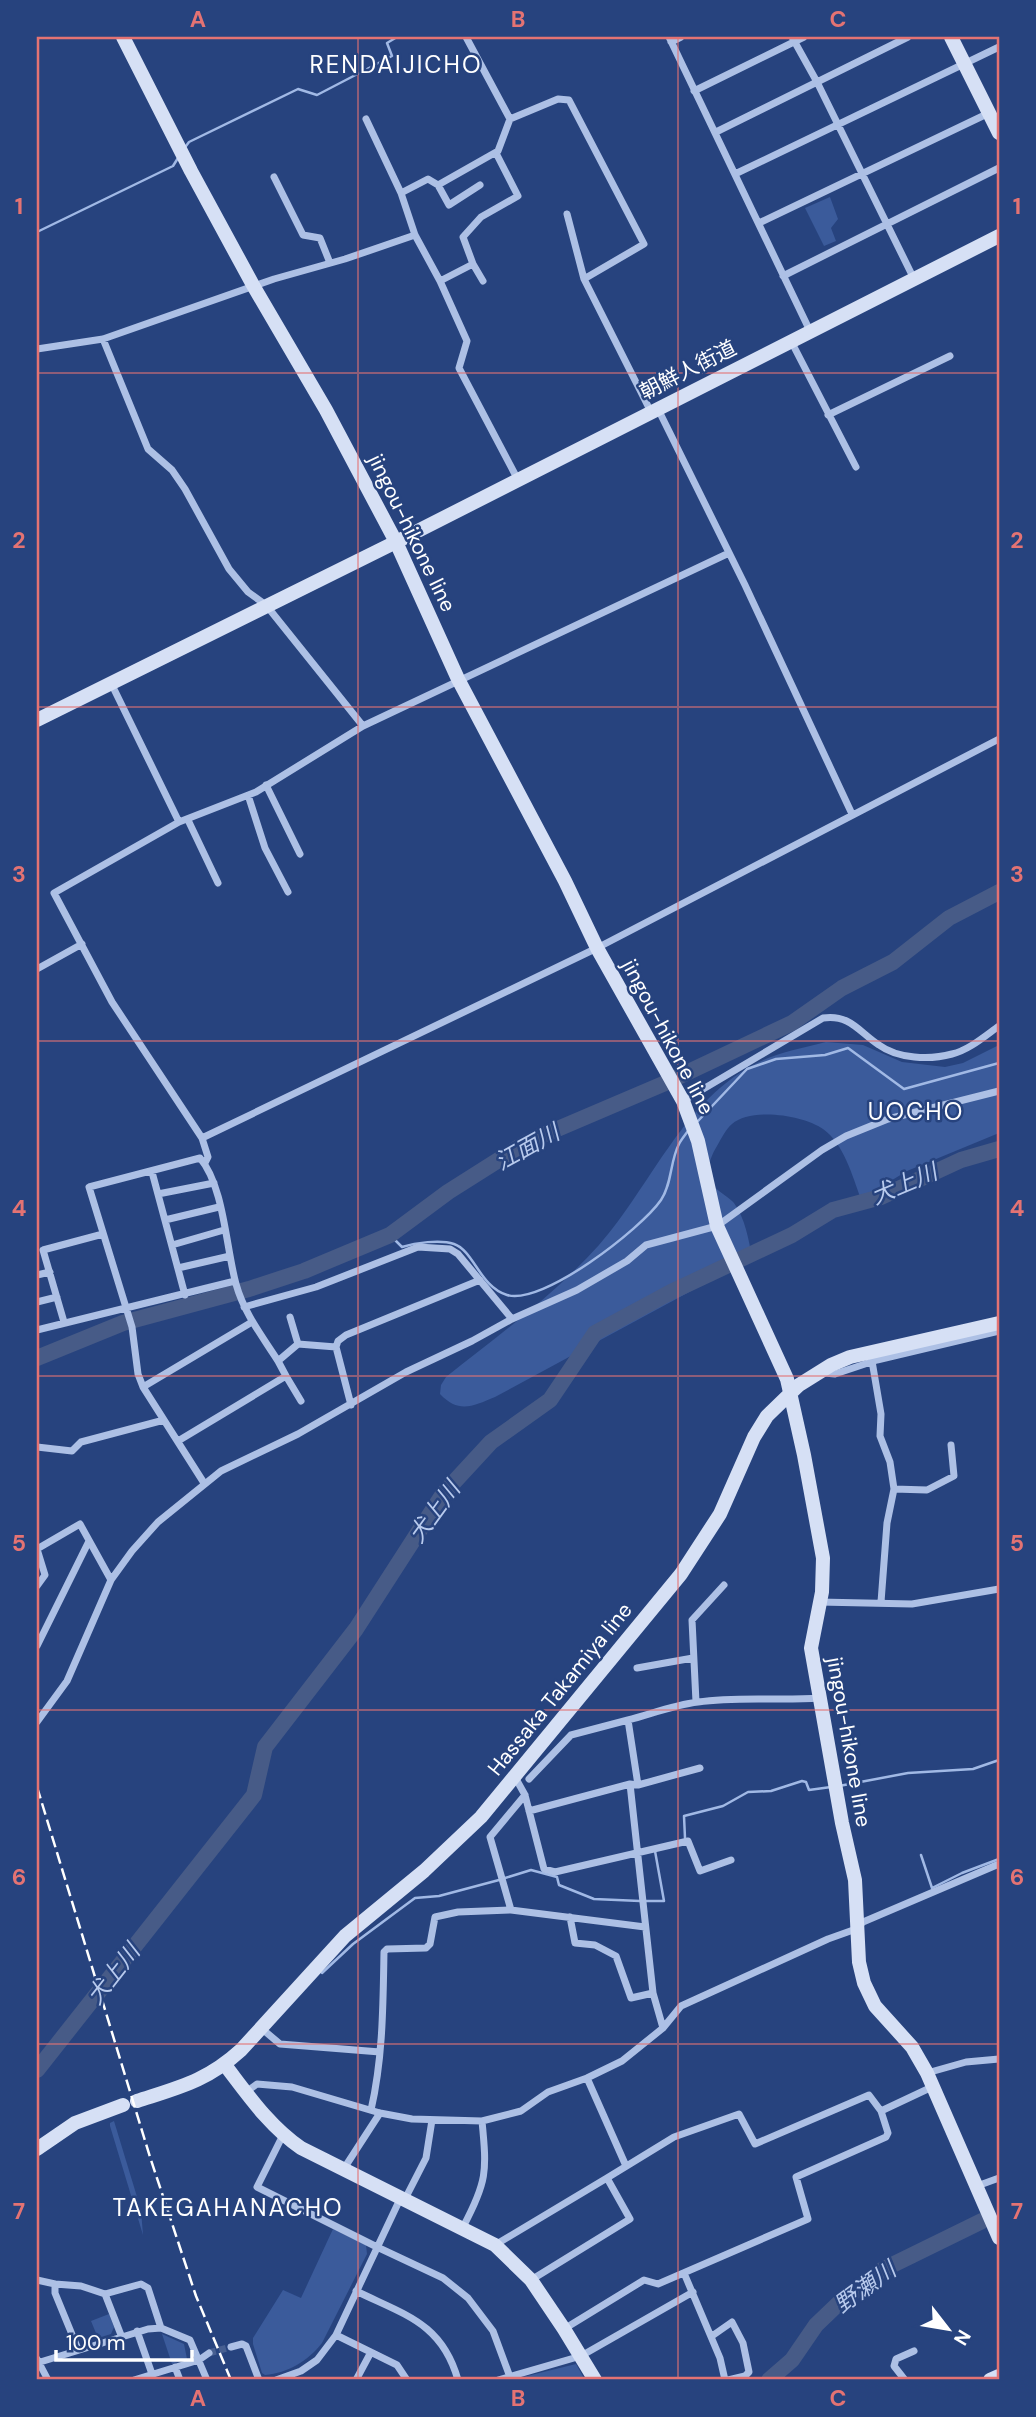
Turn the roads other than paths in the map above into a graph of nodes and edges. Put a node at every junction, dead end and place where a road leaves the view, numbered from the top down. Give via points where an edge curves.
1 (123, 37) edge
2 (467, 37) edge
3 (681, 37) edge
4 (804, 37) edge
5 (908, 37) edge
6 (951, 37) edge
7 (670, 39) edge
8 (793, 39) edge
9 (999, 47) edge
10 (965, 65) junction
11 (817, 82) junction
12 (694, 91) junction
13 (989, 113) junction
14 (366, 119) dead end
15 (510, 119) junction
16 (838, 125) junction
17 (716, 132) junction
18 (999, 133) edge
19 (496, 153) junction
20 (999, 168) edge
21 (862, 173) junction
22 (735, 174) junction
23 (274, 177) dead end
24 (438, 185) junction
25 (480, 185) dead end
26 (401, 194) junction
27 (567, 214) dead end
28 (759, 223) junction
29 (886, 224) junction
30 (415, 236) junction
31 (999, 236) edge
32 (330, 263) junction
33 (473, 264) junction
34 (783, 276) junction
35 (584, 279) junction
36 (914, 279) junction
37 (440, 281) junction
38 (483, 281) dead end
39 (254, 287) junction
40 (810, 331) junction
41 (103, 339) junction
42 (791, 341) junction
43 (37, 349) edge
44 (950, 356) dead end
45 (655, 410) junction
46 (828, 415) junction
47 (856, 467) dead end
48 (518, 481) junction
49 (396, 542) junction
50 (729, 553) junction
51 (266, 605) junction
52 (458, 679) junction
53 (111, 683) junction
54 (37, 720) edge
55 (363, 726) junction
56 (999, 739) edge
57 (266, 785) junction
58 (248, 795) junction
59 (852, 814) junction
60 (188, 820) junction
61 (179, 822) junction
62 (300, 854) dead end
63 (218, 883) dead end
64 (288, 892) dead end
65 (82, 944) junction
66 (597, 948) junction
67 (37, 969) edge
68 (999, 1026) edge
69 (999, 1091) edge
70 (683, 1101) junction
71 (202, 1138) junction
72 (205, 1163) junction
73 (152, 1172) junction
74 (214, 1183) junction
75 (158, 1194) junction
76 (219, 1207) junction
77 (165, 1220) junction
78 (719, 1229) junction
79 (224, 1230) junction
80 (103, 1234) junction
81 (172, 1245) junction
82 (40, 1251) edge
83 (230, 1256) junction
84 (178, 1268) junction
85 (50, 1272) junction
86 (37, 1275) edge
87 (480, 1280) junction
88 (236, 1284) junction
89 (185, 1295) junction
90 (57, 1297) junction
91 (37, 1303) edge
92 (244, 1307) junction
93 (127, 1312) junction
94 (290, 1317) dead end
95 (512, 1319) junction
96 (64, 1322) junction
97 (253, 1322) junction
98 (999, 1323) edge
99 (37, 1330) edge
100 (999, 1331) edge
101 (298, 1344) junction
102 (336, 1348) junction
103 (278, 1361) junction
104 (873, 1361) junction
105 (818, 1372) junction
106 (286, 1376) junction
107 (789, 1386) junction
108 (143, 1387) junction
109 (301, 1401) dead end
110 (351, 1405) junction
111 (164, 1420) junction
112 (178, 1441) junction
113 (951, 1445) dead end
114 (37, 1447) edge
115 (204, 1483) junction
116 (894, 1489) junction
117 (89, 1541) junction
118 (37, 1548) edge
119 (111, 1580) junction
120 (724, 1584) dead end
121 (37, 1586) edge
122 (999, 1589) edge
123 (818, 1602) junction
124 (881, 1602) junction
125 (37, 1646) edge
126 (693, 1658) junction
127 (637, 1668) dead end
128 (819, 1698) junction
129 (696, 1702) junction
130 (628, 1720) junction
131 (37, 1722) edge
132 (700, 1768) dead end
133 (522, 1778) junction
134 (634, 1784) junction
135 (525, 1795) junction
136 (529, 1811) junction
137 (636, 1853) junction
138 (731, 1860) dead end
139 (999, 1864) edge
140 (511, 1910) junction
141 (570, 1917) junction
142 (645, 1927) junction
143 (856, 1929) junction
144 (653, 1993) junction
145 (260, 2028) junction
146 (663, 2028) junction
147 (380, 2052) junction
148 (999, 2059) edge
149 (225, 2064) junction
150 (587, 2078) junction
151 (930, 2080) junction
152 (246, 2092) junction
153 (371, 2110) junction
154 (881, 2111) junction
155 (380, 2113) junction
156 (432, 2120) junction
157 (482, 2121) junction
158 (283, 2135) junction
159 (37, 2149) edge
160 (626, 2166) junction
161 (343, 2170) junction
162 (999, 2178) edge
163 (607, 2179) junction
164 (976, 2187) junction
165 (403, 2198) junction
166 (463, 2227) junction
167 (999, 2238) edge
168 (495, 2245) junction
169 (377, 2247) junction
170 (684, 2273) junction
171 (37, 2280) edge
172 (531, 2280) junction
173 (55, 2284) junction
174 (356, 2291) junction
175 (692, 2292) junction
176 (105, 2294) junction
177 (161, 2328) junction
178 (564, 2329) junction
179 (137, 2331) junction
180 (121, 2335) junction
181 (336, 2335) junction
182 (712, 2336) junction
183 (231, 2347) dead end
184 (78, 2349) junction
185 (914, 2351) dead end
186 (371, 2352) junction
187 (209, 2353) tunnel mouth
188 (581, 2356) junction
189 (199, 2360) junction
190 (37, 2361) edge
191 (175, 2367) junction
192 (152, 2374) junction
193 (999, 2376) edge
194 (510, 2377) junction
195 (48, 2380) edge
196 (134, 2380) edge
197 (180, 2380) edge
198 (207, 2380) edge
199 (259, 2380) edge
200 (276, 2380) edge
201 (356, 2380) edge
202 (407, 2380) edge
203 (458, 2380) edge
204 (498, 2380) edge
205 (595, 2380) edge
206 (726, 2380) edge
207 (905, 2380) edge
208 (990, 2380) edge

1 - 39 main road, jingou-hikone line
2 - 15 street
3 - 7 street
4 - 8 street
5 - 11 street
6 - 10 main road
7 - 12 street
8 - 11 street
8 - 12 street
9 - 10 street
10 - 13 main road
10 - 16 street
11 - 16 street
11 - 17 street
12 - 17 street
13 - 18 main road
13 - 21 street
14 - 26 street
15 - 19 street
15 - 35 street via 558,99 569,100 644,244
16 - 21 street
16 - 22 street
17 - 22 street
19 - 24 street
19 - 33 street via 517,196 481,217 463,237
20 - 29 street
21 - 28 street
21 - 29 street
22 - 28 street
23 - 32 street via 303,234 320,239
24 - 25 street via 449,205
24 - 26 street via 428,179
26 - 30 street
27 - 35 street
28 - 34 street
29 - 34 street
29 - 36 street
30 - 32 street
30 - 37 street
31 - 36 main road, 朝鮮人街道
32 - 39 street
33 - 37 street
33 - 38 street
34 - 40 street
35 - 45 street
36 - 40 main road, 朝鮮人街道
37 - 48 street via 467,341 459,368
39 - 41 street
39 - 49 main road, jingou-hikone line
40 - 42 main road, 朝鮮人街道
41 - 43 street
41 - 51 street via 148,449 185,489 229,569
42 - 45 main road, 朝鮮人街道
42 - 46 street
44 - 46 street
45 - 48 main road, 朝鮮人街道
45 - 50 street
46 - 47 street
48 - 49 main road, 朝鮮人街道
49 - 51 main road, 朝鮮人街道
49 - 52 main road, jingou-hikone line
50 - 52 street
50 - 59 street
51 - 53 main road, 朝鮮人街道
51 - 55 street
52 - 55 street
52 - 66 main road, jingou-hikone line
53 - 54 main road, 朝鮮人街道
53 - 61 street
55 - 57 street
56 - 59 street
57 - 58 street
57 - 62 street
58 - 60 street
58 - 64 street via 265,848
59 - 66 street
60 - 61 street
60 - 63 street
61 - 65 street via 54,893
65 - 67 street
65 - 71 street via 112,1002
66 - 70 main road, jingou-hikone line
66 - 71 street
68 - 70 street via 965,1049 926,1057 893,1053 846,1019 823,1018
69 - 78 street via 888,1119 846,1136
70 - 78 main road, jingou-hikone line via 698,1141
71 - 72 street via 208,1157
72 - 73 street via 200,1158
72 - 74 street
73 - 75 street
73 - 80 street via 89,1187
74 - 75 street
74 - 76 street
75 - 77 street
76 - 77 street
76 - 79 street
77 - 81 street
78 - 95 street via 646,1245 578,1290
78 - 107 main road, jingou-hikone line
79 - 81 street
79 - 83 street
80 - 82 street
80 - 93 street
81 - 84 street
82 - 85 street
83 - 84 street
83 - 88 street
84 - 89 street
85 - 86 street
85 - 90 street
87 - 92 street via 450,1249 418,1247 316,1287
87 - 95 street
87 - 102 street via 346,1335
88 - 89 street
88 - 92 street
89 - 93 street
90 - 91 street
90 - 96 street
92 - 97 street
93 - 96 street
93 - 108 street
94 - 101 street
95 - 110 street
96 - 99 street
97 - 103 street
97 - 108 street
98 - 105 main road, Hassaka Takamiya line via 850,1357
100 - 104 street
101 - 102 street
101 - 103 street
102 - 110 street
103 - 106 street
104 - 105 street via 835,1374
104 - 116 street via 880,1436
105 - 107 main road, Hassaka Takamiya line
106 - 109 street
106 - 112 street
107 - 123 main road, jingou-hikone line via 823,1558
107 - 133 main road, Hassaka Takamiya line via 762,1422 720,1514 681,1574
108 - 111 street
110 - 115 street
111 - 112 street
111 - 114 street via 81,1442 72,1451
112 - 115 street
113 - 116 street via 954,1476 927,1490
115 - 119 street via 158,1522
116 - 124 street
117 - 118 street via 80,1524
117 - 119 street
117 - 125 street
118 - 121 street via 45,1575
119 - 131 street via 67,1681
120 - 126 street via 692,1620
122 - 124 street via 912,1604
123 - 124 street
123 - 128 main road, jingou-hikone line via 811,1648
126 - 127 street
126 - 129 street
128 - 129 street
128 - 143 main road, jingou-hikone line via 855,1880
129 - 130 street
130 - 133 street via 571,1735
130 - 134 street
132 - 134 street
133 - 135 street
133 - 145 main road, Hassaka Takamiya line via 454,1845 345,1936
134 - 136 street
134 - 137 street
135 - 136 street
135 - 140 street via 490,1837
136 - 137 street via 544,1868 555,1872
137 - 138 street via 688,1841 699,1871
137 - 142 street
139 - 143 street
140 - 141 street
140 - 147 street via 439,1915 426,1948 384,1952
141 - 142 street
141 - 144 street via 575,1943 595,1945 616,1956 631,1998
142 - 144 street
143 - 146 street via 688,2003
143 - 151 main road, jingou-hikone line via 859,1962 870,1994 912,2047
144 - 146 street
145 - 147 street via 280,2045
145 - 149 main road, Hassaka Takamiya line
146 - 150 street via 622,2061
147 - 153 street
148 - 151 street via 966,2062
149 - 152 main road
149 - 159 main road, Hassaka Takamiya line via 192,2084 75,2123
150 - 157 street via 548,2092 520,2111
150 - 160 street
151 - 154 street
151 - 164 main road, jingou-hikone line
152 - 153 street via 257,2084 292,2087
152 - 158 main road
153 - 155 street
154 - 160 street via 869,2095 755,2144 739,2114 674,2137
154 - 170 street via 886,2137 796,2177 808,2219
155 - 156 street
155 - 161 street
156 - 157 street
156 - 165 street via 426,2158
157 - 166 street via 484,2183
158 - 161 main road
158 - 169 street via 257,2187
160 - 163 street
161 - 165 main road
162 - 164 street
163 - 168 street
163 - 172 street via 630,2219
164 - 167 main road, jingou-hikone line
165 - 166 main road
165 - 169 street
166 - 168 main road
168 - 172 main road
169 - 174 street
169 - 194 street via 443,2278 468,2298 493,2332
170 - 175 street
170 - 178 street via 658,2284 644,2280
171 - 173 street
172 - 178 main road
173 - 176 street
173 - 184 street
174 - 181 street
174 - 203 street via 422,2323 439,2339
175 - 182 street
175 - 188 street
176 - 177 street via 141,2284 148,2288
176 - 180 street
177 - 179 street
177 - 189 street via 190,2340
178 - 188 main road
179 - 180 street
179 - 192 street
180 - 184 street
181 - 186 street
181 - 200 street via 317,2360
182 - 206 street
182 - 206 street via 732,2322 743,2343 749,2372
183 - 199 street via 246,2346
184 - 190 street
185 - 207 street via 896,2359 894,2366
186 - 201 street
186 - 202 street via 397,2365
187 - 189 street
188 - 194 street
188 - 205 main road
189 - 191 street
189 - 198 street
190 - 195 street
191 - 192 street
191 - 197 street
192 - 196 street
193 - 208 main road
194 - 204 street

